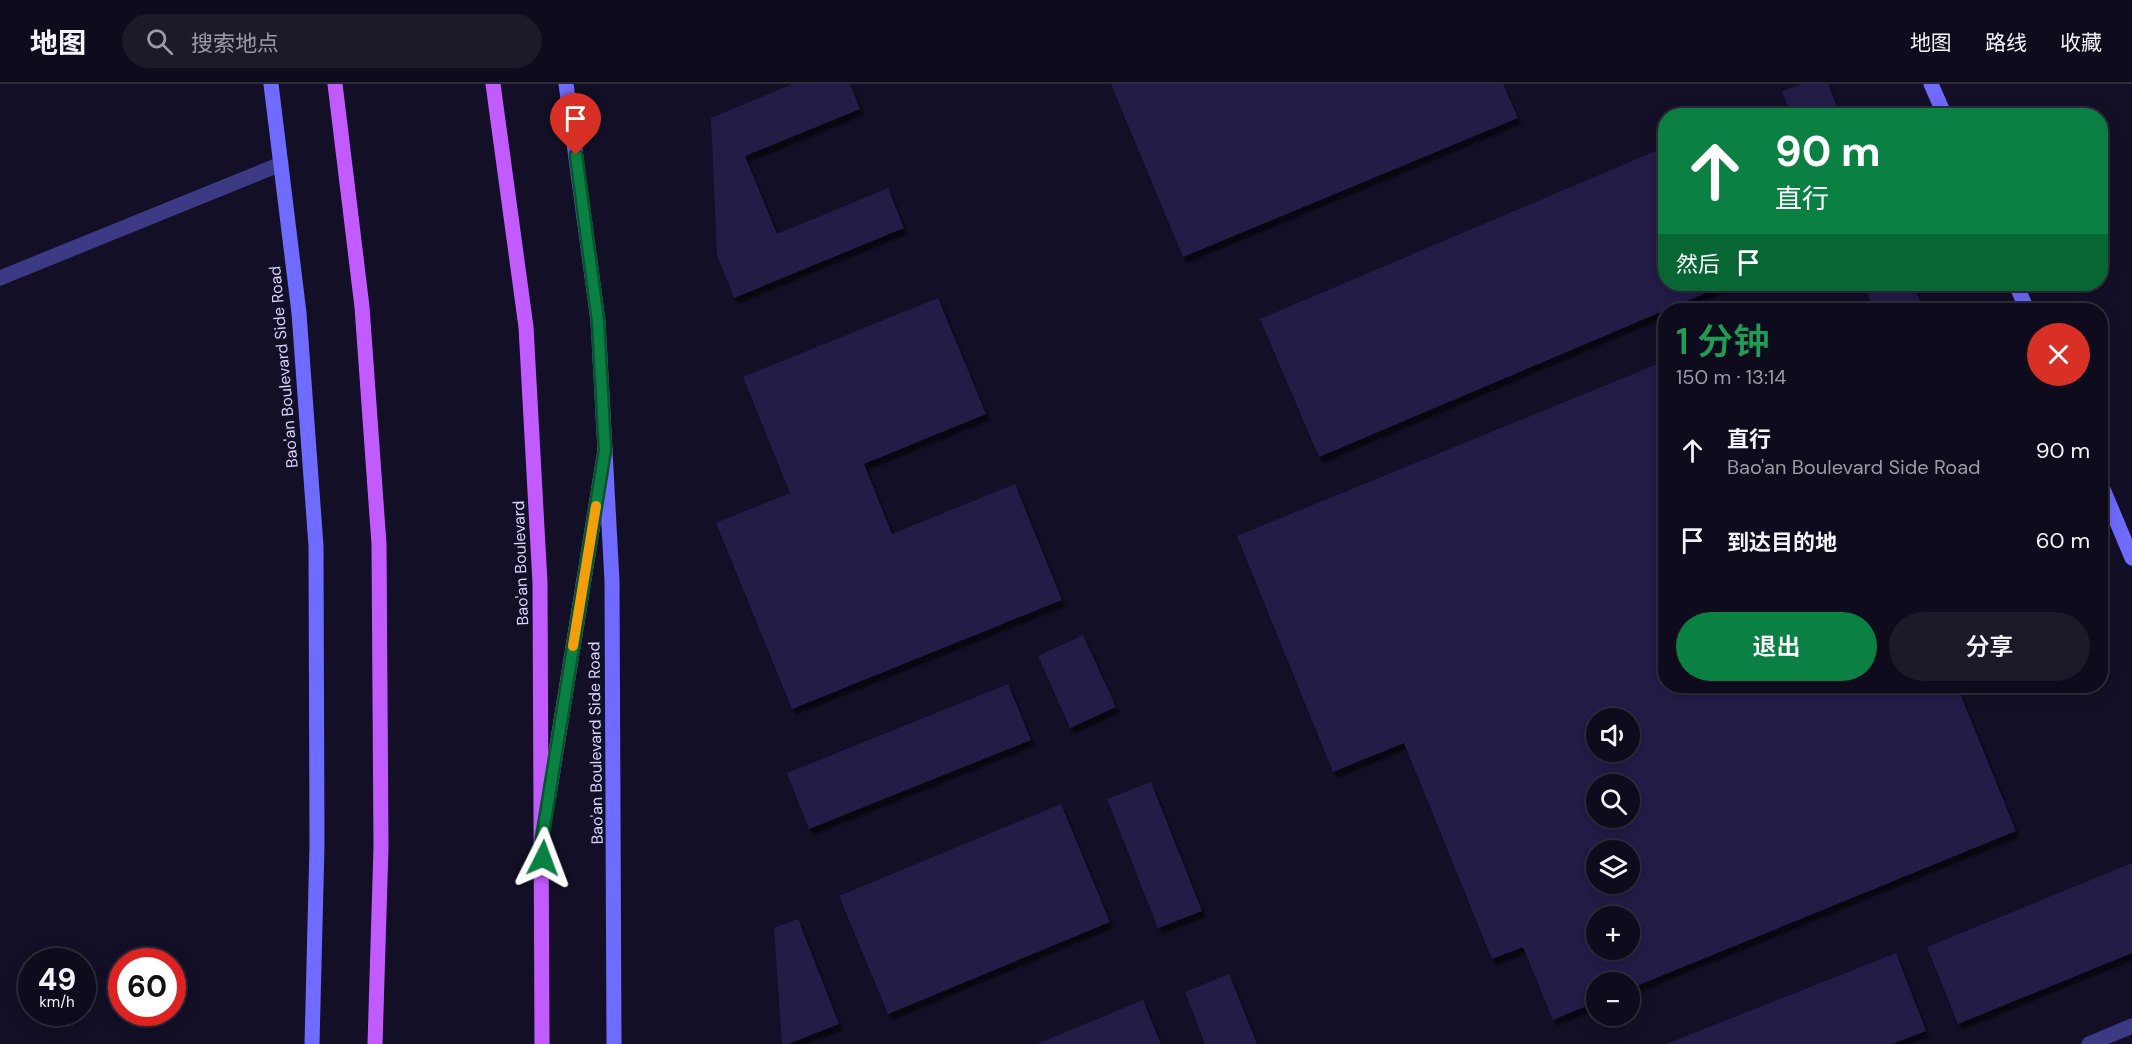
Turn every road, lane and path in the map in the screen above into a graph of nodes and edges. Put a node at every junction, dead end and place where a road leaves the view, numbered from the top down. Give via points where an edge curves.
1 (271, 84) edge
2 (335, 84) edge
3 (493, 84) edge
4 (566, 84) edge
5 (1931, 84) edge
6 (1941, 108) edge
7 (281, 164) junction
8 (0, 278) edge
9 (605, 450) junction
10 (2108, 502) edge
11 (2132, 558) edge
12 (542, 839) junction
13 (2132, 1026) edge
14 (312, 1044) edge
15 (375, 1044) edge
16 (542, 1044) edge
17 (614, 1044) edge
18 (2089, 1044) edge

1 - 7 main road, Bao'an Boulevard Side Road
2 - 15 main road via 362,307 379,544 381,847
3 - 12 main road, Bao'an Boulevard via 526,327 540,583
4 - 9 main road, Bao'an Boulevard Side Road via 598,321
5 - 6 main road
7 - 8 street
7 - 14 main road, Bao'an Boulevard Side Road via 299,313 316,546 317,845
9 - 12 main road
9 - 17 main road, Bao'an Boulevard Side Road via 612,581
10 - 11 main road
12 - 16 main road, Bao'an Boulevard
13 - 18 street

